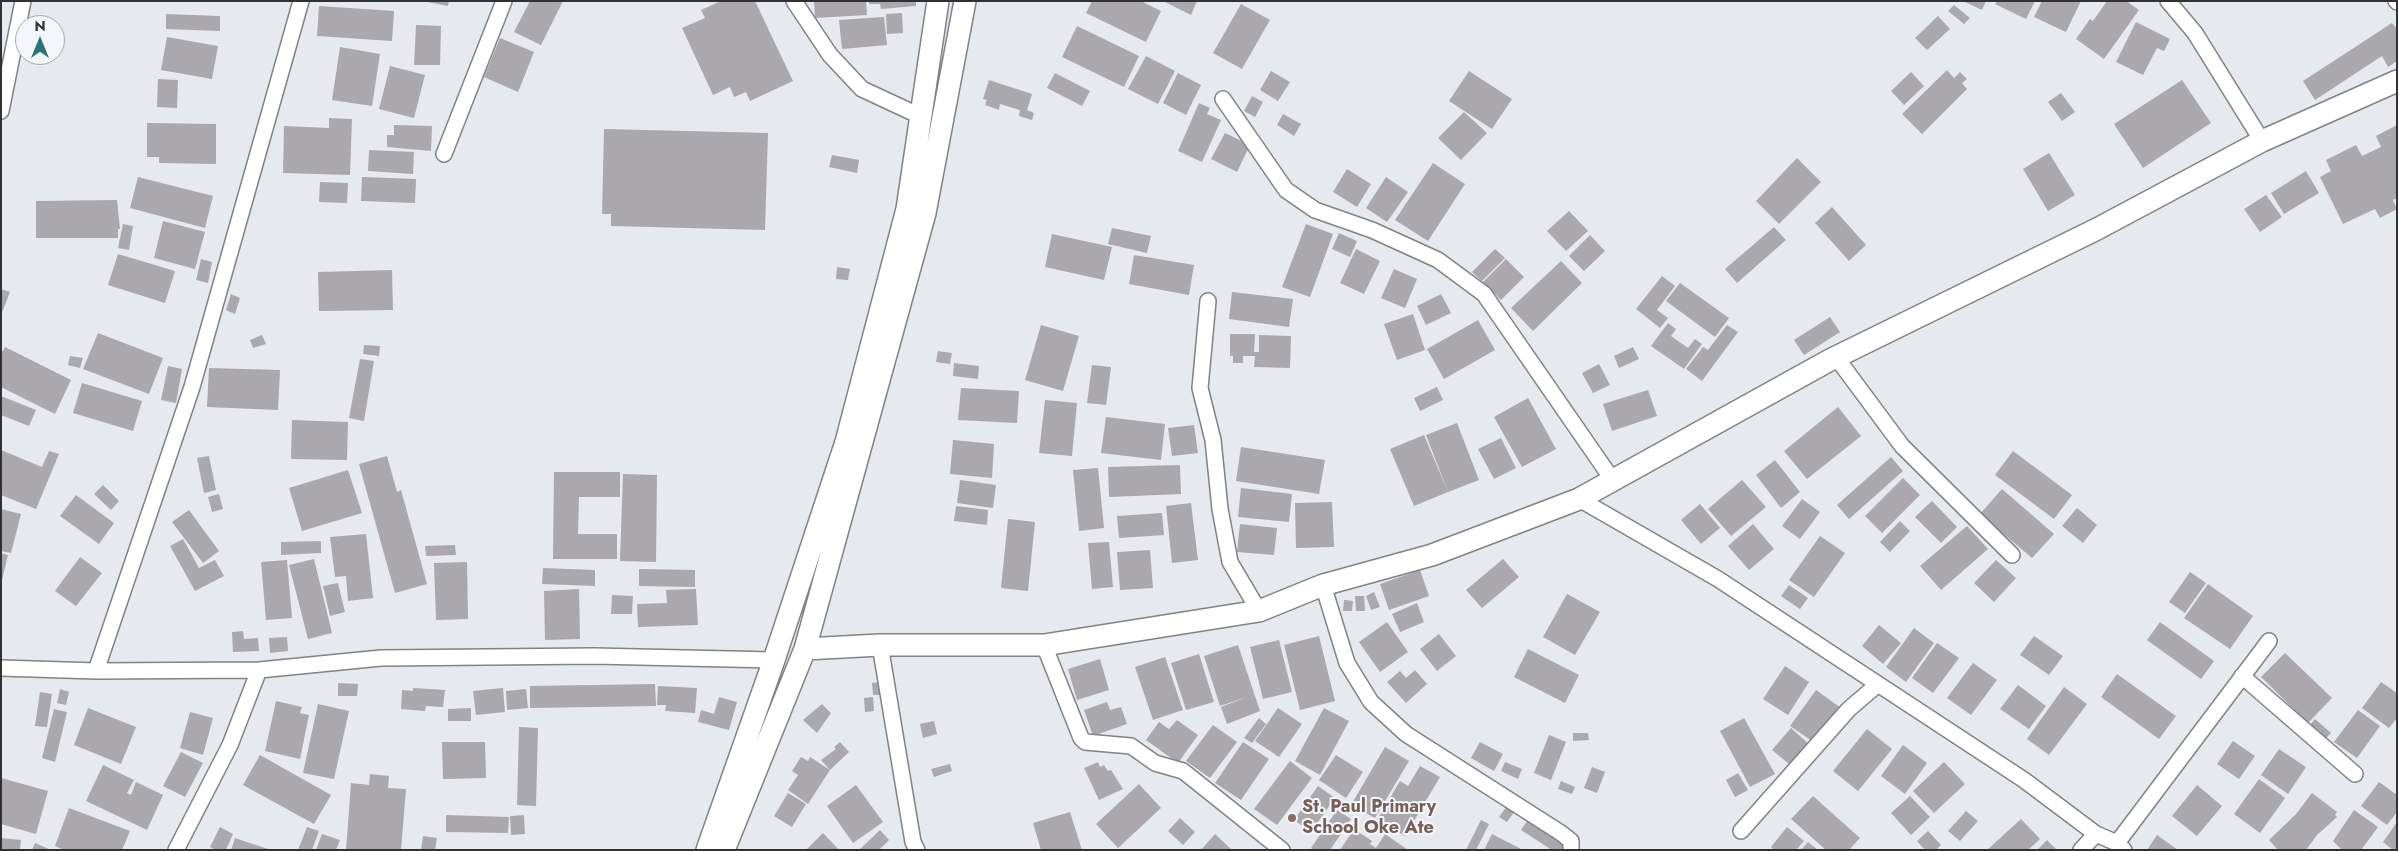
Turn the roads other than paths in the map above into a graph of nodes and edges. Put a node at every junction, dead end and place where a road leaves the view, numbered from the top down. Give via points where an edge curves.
1 (23, 1) edge
2 (301, 1) edge
3 (504, 1) edge
4 (794, 1) edge
5 (938, 1) edge
6 (965, 1) edge
7 (2168, 1) edge
8 (2397, 81) edge
9 (1223, 99) dead end
10 (1, 111) edge
11 (920, 116) junction
12 (2262, 141) junction
13 (444, 154) dead end
14 (1208, 300) dead end
15 (1836, 357) junction
16 (1614, 482) junction
17 (1578, 499) junction
18 (2012, 555) dead end
19 (1324, 585) junction
20 (1259, 611) junction
21 (2269, 641) dead end
22 (1044, 645) junction
23 (880, 646) junction
24 (805, 649) junction
25 (774, 660) junction
26 (1, 668) edge
27 (259, 670) junction
28 (96, 671) junction
29 (2242, 676) junction
30 (1876, 685) junction
31 (2355, 774) dead end
32 (1741, 831) dead end
33 (2096, 834) junction
34 (2121, 846) edge
35 (176, 850) edge
36 (708, 850) edge
37 (724, 850) edge
38 (917, 850) edge
39 (1282, 850) edge
40 (1571, 850) edge
41 (2081, 850) edge

1 - 10 street
2 - 28 street via 192,387
3 - 13 street
4 - 11 street via 830,55 862,89
5 - 11 main road
6 - 24 main road via 925,213
7 - 12 street via 2195,33
8 - 12 main road
9 - 16 street via 1286,190 1315,210 1372,230 1438,260 1484,294
11 - 25 main road via 907,209 846,442
12 - 15 main road via 2097,229
14 - 20 street via 1200,388 1213,440 1220,509 1230,562
15 - 16 main road
15 - 18 street via 1902,446
16 - 17 main road
17 - 19 main road via 1432,555
17 - 30 street via 1718,579
19 - 20 main road
19 - 40 street via 1347,663 1371,702 1406,734 1571,841
20 - 22 main road
21 - 29 street
22 - 23 main road
22 - 39 street via 1085,742 1131,746 1155,763 1183,771
23 - 24 main road
23 - 38 street via 913,842
24 - 37 main road
25 - 27 street via 594,656 381,658
25 - 36 main road
26 - 28 street
27 - 28 street
27 - 35 street via 230,745
29 - 31 street
29 - 34 street
30 - 32 street via 1849,709
30 - 33 street via 2024,780
33 - 34 street
33 - 41 street

